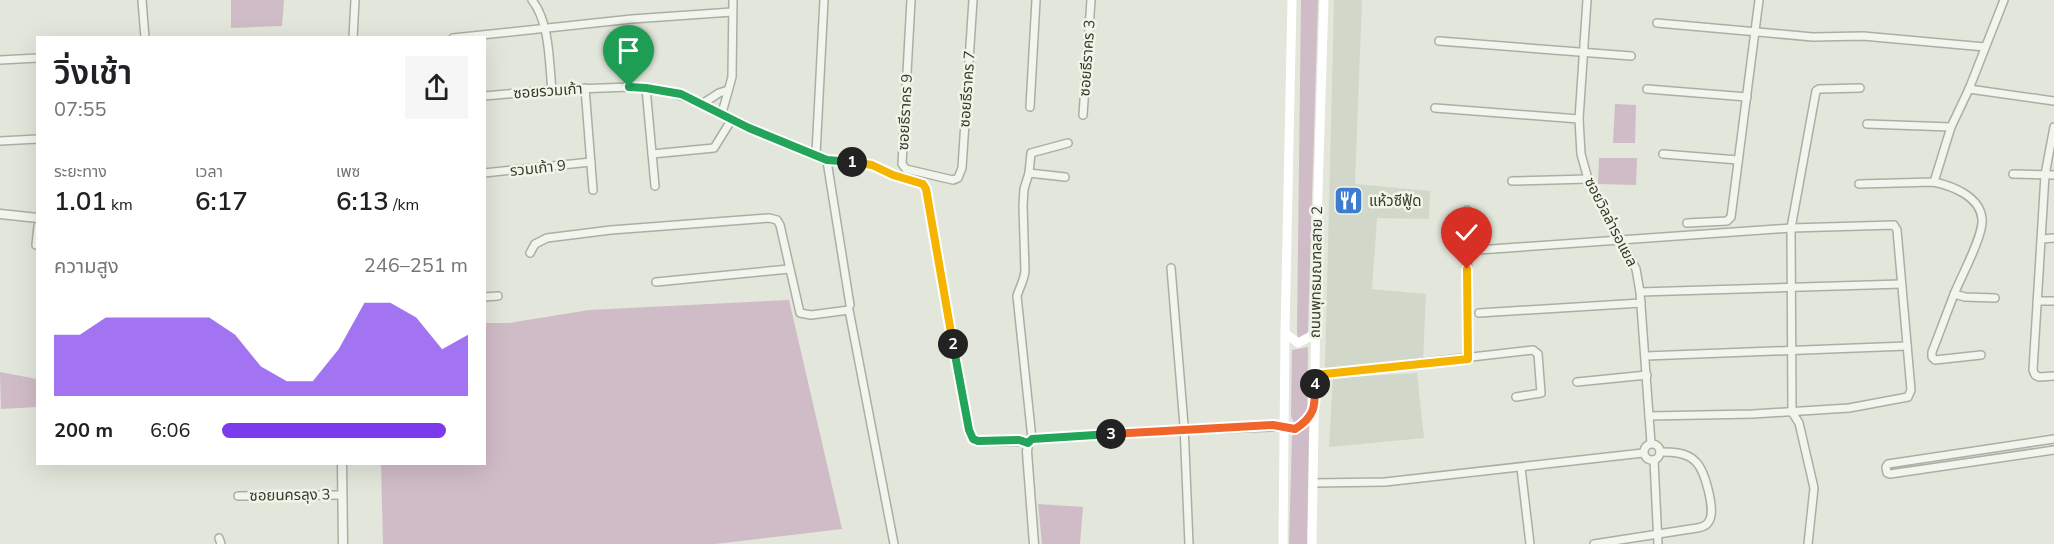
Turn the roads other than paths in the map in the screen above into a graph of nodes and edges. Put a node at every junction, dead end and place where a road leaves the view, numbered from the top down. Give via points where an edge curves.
1 (142, 0) edge
2 (355, 0) edge
3 (532, 0) edge
4 (733, 0) edge
5 (824, 0) edge
6 (911, 0) edge
7 (973, 0) edge
8 (1036, 0) edge
9 (1091, 0) edge
10 (1292, 0) edge
11 (1324, 0) edge
12 (1587, 0) edge
13 (1759, 0) edge
14 (2004, 0) edge
15 (732, 12) junction
16 (1657, 22) dead end
17 (544, 28) junction
18 (1756, 31) junction
19 (145, 36) edge
20 (353, 36) edge
21 (471, 36) edge
22 (1439, 41) dead end
23 (1985, 47) junction
24 (1583, 52) junction
25 (1631, 56) dead end
26 (36, 58) edge
27 (0, 60) edge
28 (585, 88) junction
29 (646, 88) junction
30 (1860, 88) dead end
31 (1647, 89) dead end
32 (1969, 89) junction
33 (552, 90) junction
34 (728, 90) junction
35 (486, 96) edge
36 (1747, 97) junction
37 (2054, 101) edge
38 (702, 104) junction
39 (1029, 107) dead end
40 (1435, 108) dead end
41 (722, 113) junction
42 (1083, 115) dead end
43 (732, 119) junction
44 (1579, 119) junction
45 (1867, 124) dead end
46 (1951, 127) junction
47 (2054, 127) edge
48 (36, 139) edge
49 (0, 141) edge
50 (1068, 143) dead end
51 (652, 154) junction
52 (816, 154) junction
53 (1662, 154) dead end
54 (827, 160) junction
55 (1738, 160) junction
56 (591, 162) junction
57 (486, 173) edge
58 (1029, 173) junction
59 (2013, 174) dead end
60 (2045, 175) junction
61 (2054, 175) edge
62 (1065, 177) dead end
63 (958, 178) joint
64 (1588, 179) junction
65 (1512, 181) dead end
66 (1934, 182) junction
67 (1858, 183) dead end
68 (655, 186) dead end
69 (592, 190) dead end
70 (1467, 210) dead end
71 (0, 214) edge
72 (36, 218) edge
73 (1687, 223) dead end
74 (1791, 228) junction
75 (2042, 238) junction
76 (2054, 238) edge
77 (1622, 240) junction
78 (1478, 250) dead end
79 (530, 253) dead end
80 (1171, 268) dead end
81 (789, 269) junction
82 (656, 282) dead end
83 (1901, 284) junction
84 (1791, 287) junction
85 (1640, 292) junction
86 (1954, 294) junction
87 (486, 297) edge
88 (498, 297) dead end
89 (1995, 298) dead end
90 (2037, 301) junction
91 (2054, 301) edge
92 (1641, 303) junction
93 (850, 305) dead end
94 (1479, 313) dead end
95 (1285, 333) junction
96 (1315, 334) junction
97 (1906, 346) junction
98 (1792, 350) junction
99 (1981, 355) dead end
100 (1646, 356) junction
101 (1468, 359) junction
102 (1315, 375) junction
103 (1647, 375) junction
104 (2054, 376) edge
105 (1577, 382) dead end
106 (1516, 397) dead end
107 (1315, 409) junction
108 (1792, 412) junction
109 (1649, 416) junction
110 (1285, 426) junction
111 (1184, 430) junction
112 (2054, 440) edge
113 (1030, 441) junction
114 (1651, 443) junction
115 (1999, 448) junction
116 (2054, 450) edge
117 (1660, 452) junction
118 (1643, 453) junction
119 (2001, 458) junction
120 (1920, 459) junction
121 (1654, 460) junction
122 (342, 465) edge
123 (1521, 468) junction
124 (1921, 470) junction
125 (1314, 483) junction
126 (342, 495) junction
127 (238, 496) dead end
128 (1658, 535) junction
129 (343, 544) edge
130 (894, 544) edge
131 (1034, 544) edge
132 (1189, 544) edge
133 (1283, 544) edge
134 (1312, 544) edge
135 (1530, 544) edge
136 (1594, 544) edge
137 (1658, 544) edge
138 (1808, 544) edge

1 - 19 street
2 - 20 street
3 - 17 street
4 - 15 street
5 - 52 street
6 - 63 street, ซอยธีราคร 9 via 902,164 906,169
7 - 63 street, ซอยธีราคร 7 via 962,168
8 - 39 street
9 - 42 street, ซอยธีราคร 3
10 - 95 main road, ถนนพุทธมณฑลสาย 2
11 - 96 main road, ถนนพุทธมณฑลสาย 2
12 - 24 street, ซอยวิลล่ารอแยล
13 - 18 street
14 - 23 street
15 - 17 street
15 - 34 street via 732,77
16 - 18 street
17 - 21 street
17 - 33 street
18 - 23 street
18 - 36 street
22 - 24 street
23 - 32 street
24 - 25 street
24 - 44 street, ซอยวิลล่ารอแยล
26 - 27 street
28 - 29 street, ซอยรวมเก้า
28 - 33 street, ซอยรวมเก้า
28 - 56 street
29 - 38 street, ซอยรวมเก้า via 681,94
29 - 51 street
30 - 74 street via 1816,91
31 - 36 street
32 - 37 street
32 - 46 street
33 - 35 street, ซอยรวมเก้า
34 - 38 street
34 - 41 street
36 - 55 street
38 - 41 street, ซอยรวมเก้า
40 - 44 street
41 - 43 street, ซอยรวมเก้า
43 - 51 street via 714,148
43 - 52 street, ซอยรวมเก้า
44 - 64 street, ซอยวิลล่ารอแยล via 1581,154
45 - 46 street
46 - 66 street
47 - 60 street
48 - 49 street
50 - 58 street via 1031,153
51 - 68 street
52 - 54 street, ซอยรวมเก้า
53 - 55 street
54 - 93 street
54 - 113 street, ซอยรวมเก้า via 872,165 923,184 970,435 978,441
55 - 73 street via 1730,219
56 - 57 street, รวมเก้า 9
56 - 69 street
58 - 62 street
58 - 113 street via 1023,206 1024,282 1017,296
59 - 60 street
60 - 61 street
60 - 75 street
64 - 65 street
64 - 77 street, ซอยวิลล่ารอแยล
66 - 67 street
66 - 86 street via 1963,193 1981,213 1980,231
70 - 101 street
71 - 72 street
74 - 77 street
74 - 83 street via 1894,225
74 - 84 street
75 - 76 street
75 - 90 street
77 - 78 street
77 - 85 street, ซอยวิลล่ารอแยล via 1636,269
79 - 81 street via 535,244 547,238 769,218 780,225
80 - 111 street
81 - 82 street
81 - 130 street via 800,313 849,310
83 - 84 street
83 - 97 street
84 - 85 street
84 - 98 street
85 - 92 street, ซอยวิลล่ารอแยล
86 - 89 street
86 - 99 street via 1932,357 1935,360
87 - 88 street
90 - 91 street
90 - 104 street via 2034,373 2038,377
92 - 94 street
92 - 100 street, ซอยวิลล่ารอแยล
95 - 96 main road via 1298,343
95 - 110 main road, ถนนพุทธมณฑลสาย 2
96 - 102 main road, ถนนพุทธมณฑลสาย 2
97 - 98 street
97 - 108 street via 1911,390 1905,399
98 - 100 street
98 - 108 street
100 - 103 street, ซอยวิลล่ารอแยล
101 - 102 street
101 - 106 street via 1537,351 1541,393
102 - 107 main road, ถนนพุทธมณฑลสาย 2
103 - 105 street
103 - 109 street, ซอยวิลล่ารอแยล
107 - 110 main road via 1295,429
107 - 125 main road, ถนนพุทธมณฑลสาย 2
108 - 109 street
108 - 138 street via 1799,423 1814,488
109 - 114 street, ซอยวิลล่ารอแยล
110 - 111 street
110 - 133 main road, ถนนพุทธมณฑลสาย 2
111 - 113 street
111 - 132 street
112 - 115 street
113 - 131 street
114 - 117 street
114 - 118 street
115 - 119 street
115 - 120 street
116 - 119 street
117 - 121 street
117 - 128 street via 1677,452 1696,462 1703,474 1712,514 1706,526
118 - 121 street
118 - 123 street
119 - 124 street
120 - 124 street
120 - 124 street via 1886,467 1887,473
121 - 128 street
122 - 126 street
123 - 125 street via 1385,482
123 - 135 street
125 - 134 main road, ถนนพุทธมณฑลสาย 2
126 - 127 street, ซอยนครลุง 3
126 - 129 street
128 - 136 street
128 - 137 street

